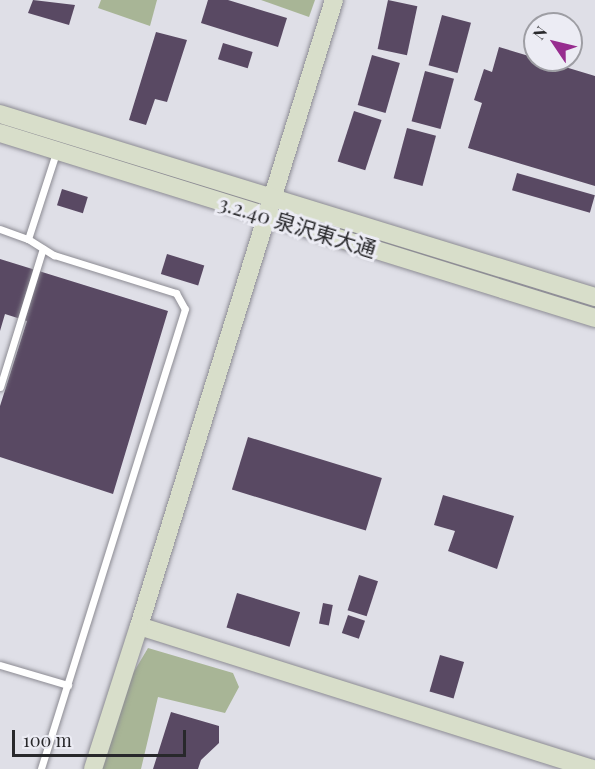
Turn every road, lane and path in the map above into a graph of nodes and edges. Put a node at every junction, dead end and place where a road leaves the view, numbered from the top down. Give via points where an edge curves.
1 (334, 0) edge
2 (0, 114) edge
3 (0, 133) edge
4 (57, 150) junction
5 (271, 206) junction
6 (0, 229) edge
7 (28, 239) junction
8 (43, 248) junction
9 (595, 297) edge
10 (595, 318) edge
11 (0, 387) edge
12 (139, 626) junction
13 (0, 664) edge
14 (68, 685) junction
15 (595, 762) edge
16 (41, 769) edge
17 (93, 769) edge
18 (593, 769) edge

1 - 5 street
2 - 5 street, 3.2.40 泉沢東大通
3 - 4 street, 3.2.40 泉沢東大通
4 - 5 street, 3.2.40 泉沢東大通
4 - 7 lane
5 - 9 street, 3.2.40 泉沢東大通
5 - 10 street, 3.2.40 泉沢東大通
5 - 12 street
6 - 7 lane
7 - 8 lane
8 - 11 lane
8 - 14 lane via 176,293 185,309
12 - 17 street
12 - 18 street
13 - 14 lane
14 - 16 lane
15 - 18 street

